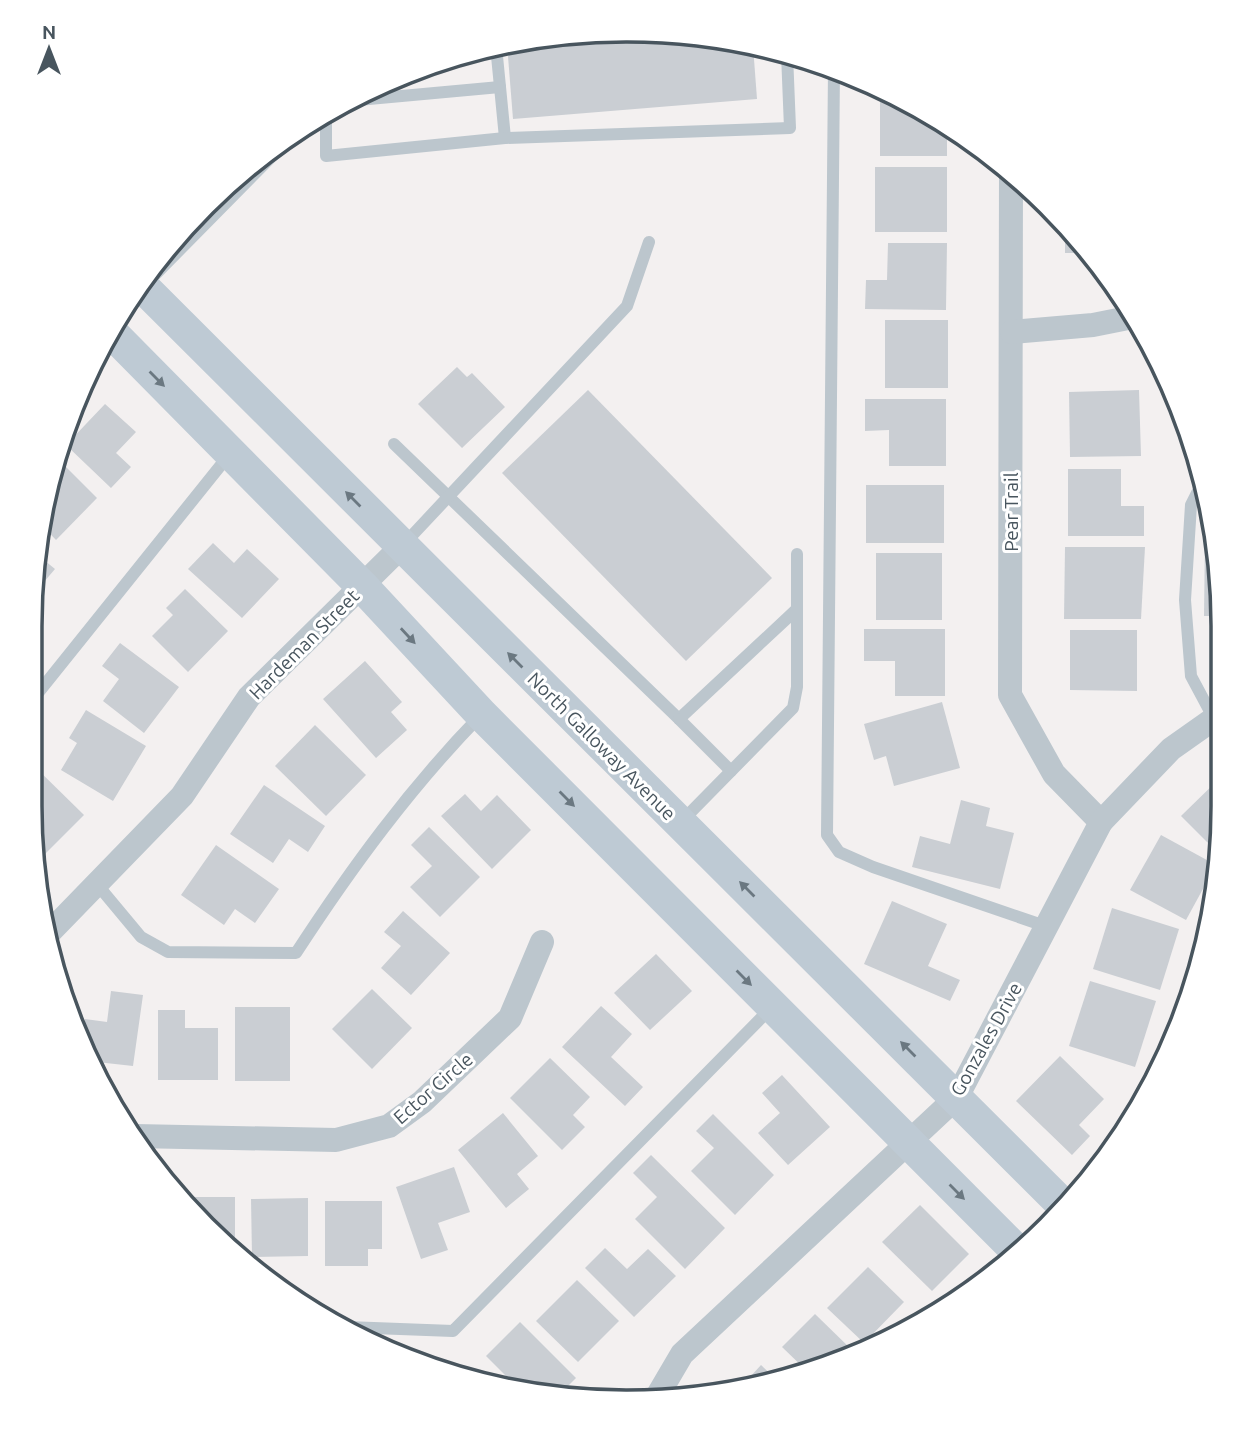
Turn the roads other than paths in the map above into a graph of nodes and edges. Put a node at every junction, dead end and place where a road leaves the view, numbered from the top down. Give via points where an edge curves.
1 (497, 57) edge
2 (787, 65) edge
3 (834, 80) edge
4 (500, 87) junction
5 (376, 98) edge
6 (326, 125) edge
7 (505, 138) junction
8 (1011, 186) edge
9 (241, 187) edge
10 (187, 241) edge
11 (649, 242) dead end
12 (145, 297) edge
13 (1123, 319) edge
14 (1012, 332) junction
15 (118, 339) edge
16 (394, 444) dead end
17 (230, 453) junction
18 (1196, 495) edge
19 (448, 496) junction
20 (401, 547) junction
21 (797, 554) dead end
22 (362, 586) junction
23 (797, 609) junction
24 (42, 688) edge
25 (1211, 706) edge
26 (482, 715) junction
27 (679, 719) junction
28 (1211, 721) edge
29 (731, 771) junction
30 (1101, 822) junction
31 (680, 824) junction
32 (96, 883) junction
33 (55, 926) edge
34 (1045, 926) junction
35 (542, 942) dead end
36 (773, 1006) junction
37 (957, 1097) junction
38 (145, 1136) edge
39 (909, 1143) junction
40 (1058, 1200) edge
41 (1011, 1245) edge
42 (364, 1328) edge
43 (661, 1389) edge

1 - 4 lane
2 - 7 lane via 790,128
3 - 34 lane via 827,835 839,852 862,862
4 - 5 lane
4 - 7 lane
6 - 7 lane via 326,156
8 - 14 street, Pear Trail
9 - 10 lane
11 - 19 lane via 627,306
20 -> 12 main road, North Galloway Avenue
13 - 14 street
14 - 30 street, Pear Trail via 1010,695 1054,774
15 -> 17 main road
16 - 19 lane
17 - 22 main road
17 - 24 lane
18 - 25 lane via 1191,505 1185,600 1191,676
19 - 20 lane
19 - 27 lane
20 - 22 street, Hardeman Street
31 -> 20 main road, North Galloway Avenue
21 - 23 lane
22 -> 26 main road
22 - 32 street, Hardeman Street via 249,697 182,796
23 - 27 lane
23 - 29 lane via 793,708
26 - 32 lane via 430,768 351,868 296,953 168,952 141,937
26 -> 36 main road
27 - 29 lane
28 - 30 street, Gonzales Drive via 1171,748
29 - 31 lane
30 - 34 street, Gonzales Drive
37 -> 31 main road, North Galloway Avenue
32 - 33 street, Hardeman Street
34 - 37 street, Gonzales Drive
35 - 38 street, Ector Circle via 510,1018 422,1102 389,1126 336,1140
36 - 39 main road
36 - 42 lane via 453,1331
37 - 39 street, Gonzales Drive
37 - 40 main road, North Galloway Avenue
39 -> 41 main road
39 - 43 street, Gonzales Drive via 682,1354

